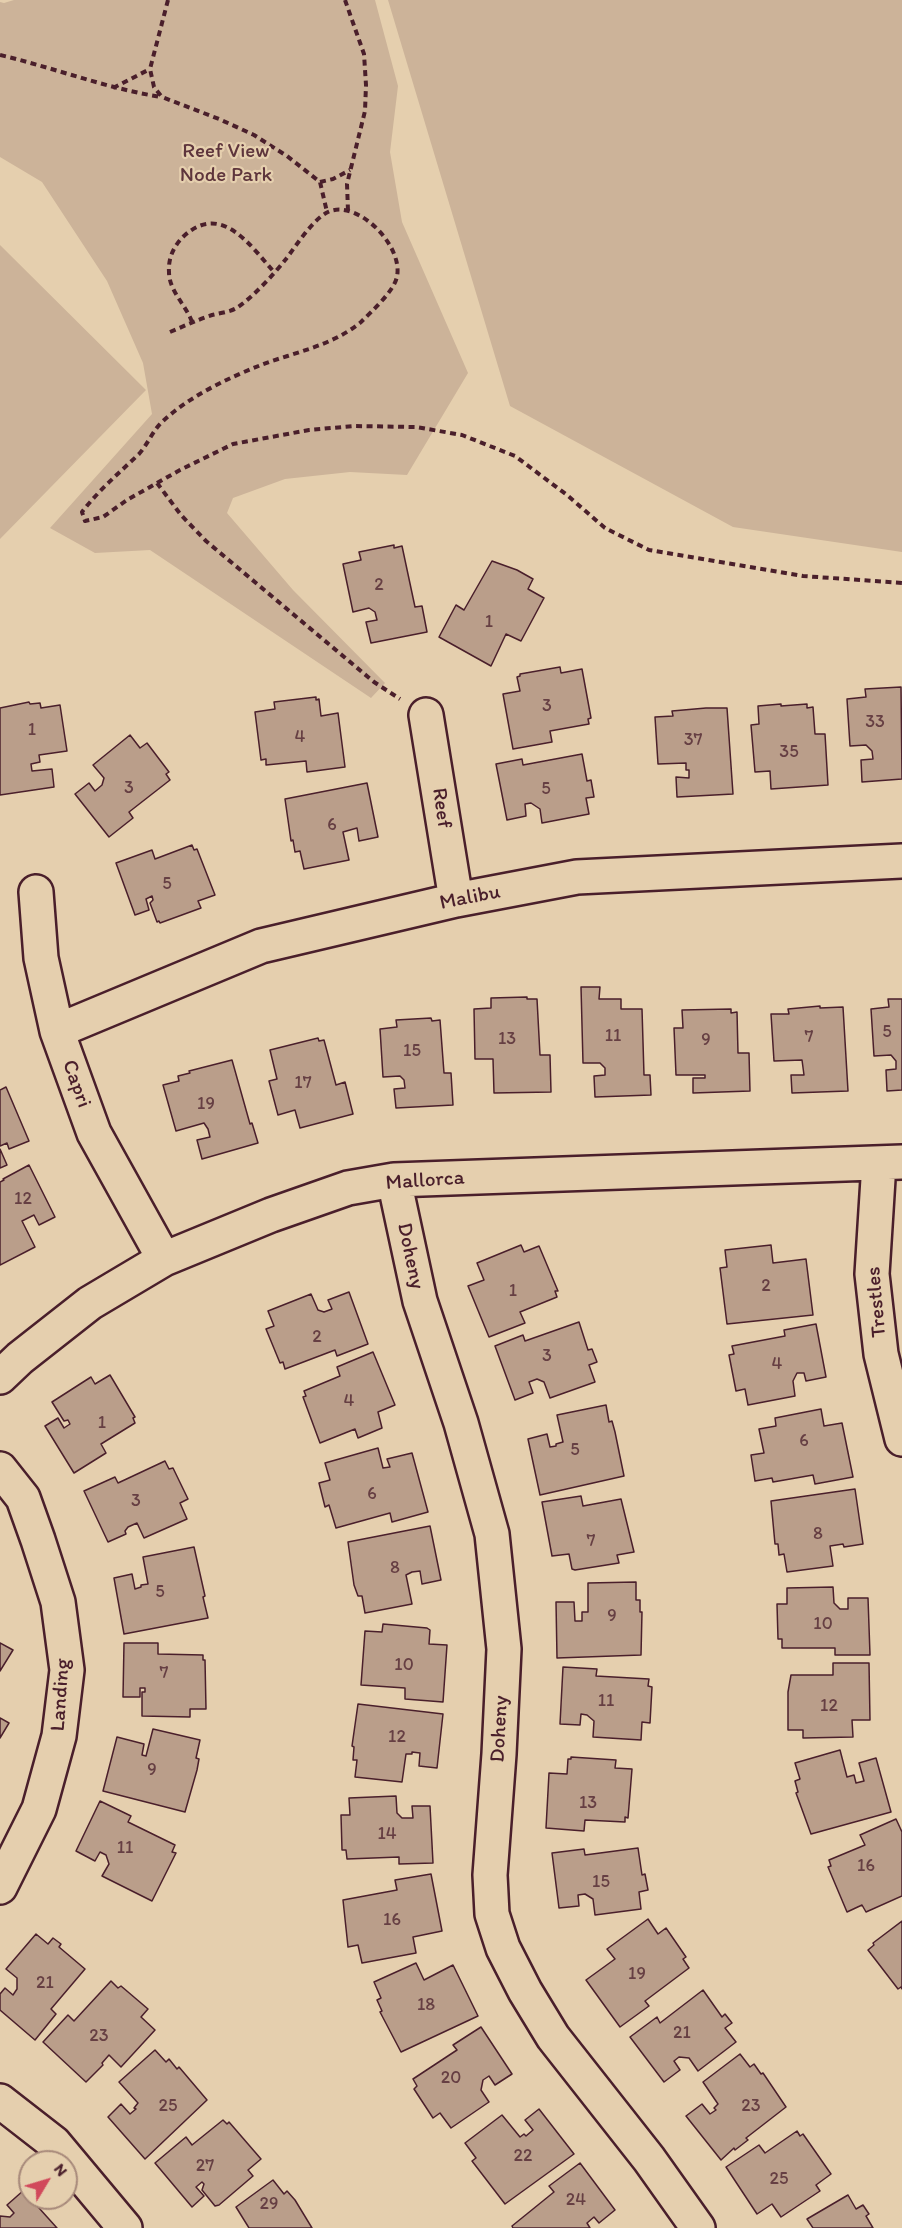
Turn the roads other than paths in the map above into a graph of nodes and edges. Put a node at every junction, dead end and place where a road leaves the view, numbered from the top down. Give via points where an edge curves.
1 (426, 715) road end
2 (902, 861) edge
3 (36, 892) dead end
4 (456, 900) junction
5 (57, 1031) junction
6 (890, 1163) edge
7 (394, 1180) junction
8 (164, 1259) junction
9 (0, 1377) edge
10 (902, 1439) edge
11 (0, 1469) edge
12 (0, 1887) edge
13 (0, 2101) edge
14 (125, 2228) edge
15 (698, 2228) edge

1 - 4 street, Reef
2 - 4 street, Malibu via 577,877
3 - 5 street, Capri via 41,958
4 - 5 street, Malibu via 261,946
5 - 8 street, Capri via 94,1133
6 - 7 street, Mallorca
6 - 10 street, Trestles via 872,1274 881,1354
7 - 8 street, Mallorca via 348,1188
7 - 15 street, Doheny via 420,1301 461,1423 492,1534 504,1649 490,1875 492,1914 525,1991 553,2037
8 - 9 street, Mallorca via 90,1303
11 - 12 street, Landing via 23,1498 41,1550 58,1602 67,1670 59,1736 39,1809
13 - 14 street via 54,2143

